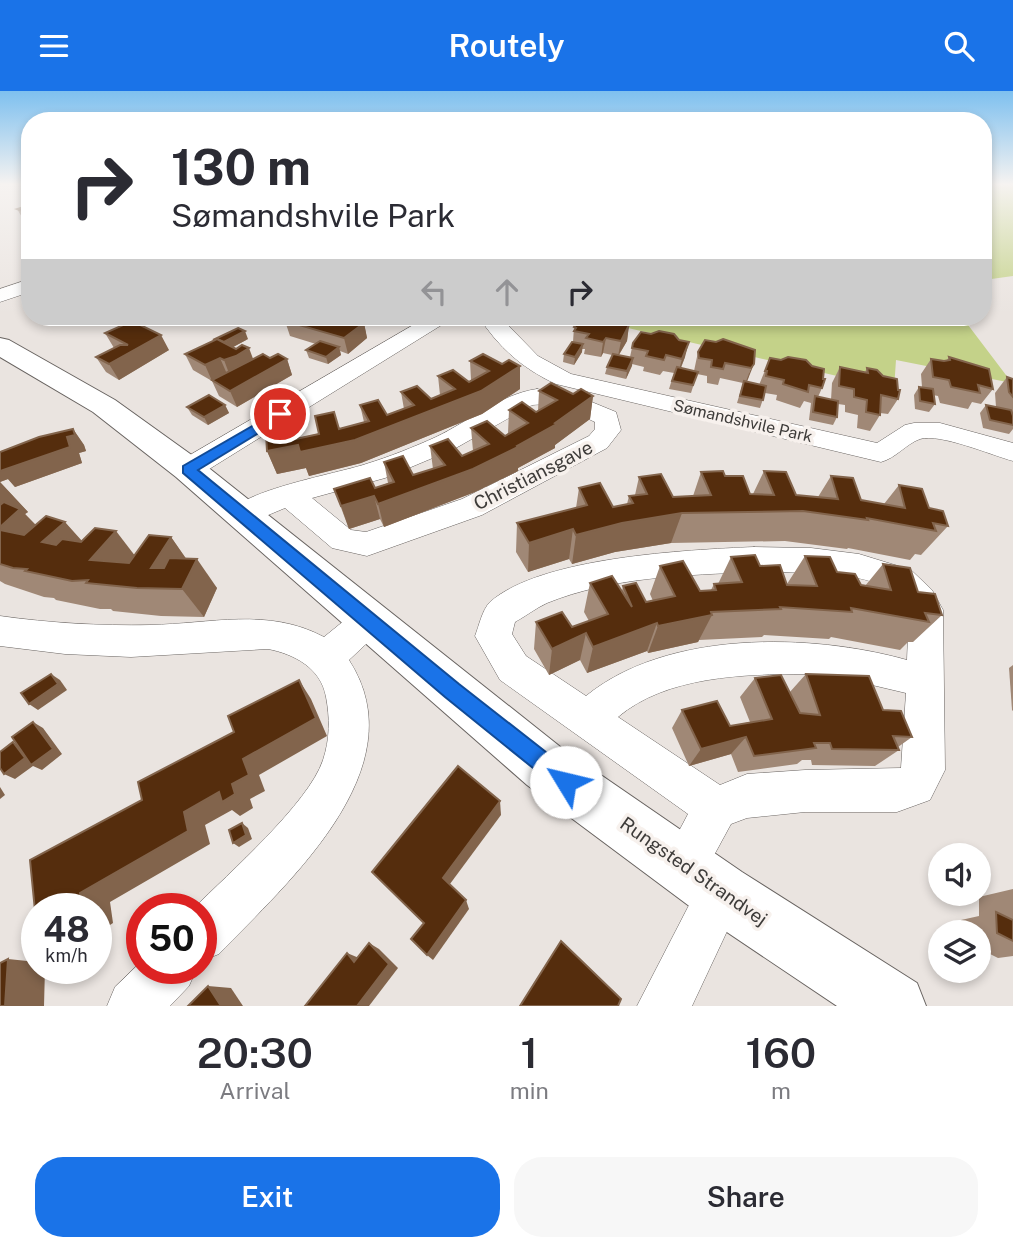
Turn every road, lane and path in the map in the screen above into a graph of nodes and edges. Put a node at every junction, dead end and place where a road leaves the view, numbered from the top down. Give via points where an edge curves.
1 (21, 288) edge
2 (0, 296) edge
3 (426, 326) edge
4 (496, 326) edge
5 (0, 346) edge
6 (1013, 452) edge
7 (188, 469) junction
8 (288, 495) junction
9 (242, 515) junction
10 (368, 621) junction
11 (0, 631) edge
12 (325, 658) junction
13 (925, 683) junction
14 (587, 719) junction
15 (716, 808) junction
16 (702, 879) junction
17 (217, 919) edge
18 (155, 984) edge
19 (134, 1006) edge
20 (664, 1006) edge
21 (894, 1006) edge

1 - 2 street
3 - 7 street
4 - 6 street, Sømandshvile Park via 520,355 538,368 584,384 881,453 914,431 940,431
5 - 7 main road, Rungsted Strandvej via 104,406
7 - 9 main road, Rungsted Strandvej
8 - 8 street, Christiansgave via 375,471 445,443 526,398 563,398 607,418 608,430 598,442 472,507 368,544 343,540
8 - 9 street, Christiansgave
9 - 10 main road, Rungsted Strandvej
10 - 12 street
10 - 16 main road, Rungsted Strandvej via 545,767
11 - 12 street via 45,638 161,640 281,635
12 - 17 street via 341,681 350,710 349,745 337,782 313,820
13 - 14 street via 887,670 823,659 749,661 677,669 625,689
13 - 14 street via 926,610 916,592 895,577 861,567 784,560 651,566 581,579 533,594 500,614 493,636 513,668
13 - 15 street via 924,770 915,785 897,790 805,790 747,796
14 - 15 street
15 - 16 street
16 - 20 street
16 - 21 main road, Rungsted Strandvej
18 - 19 street

